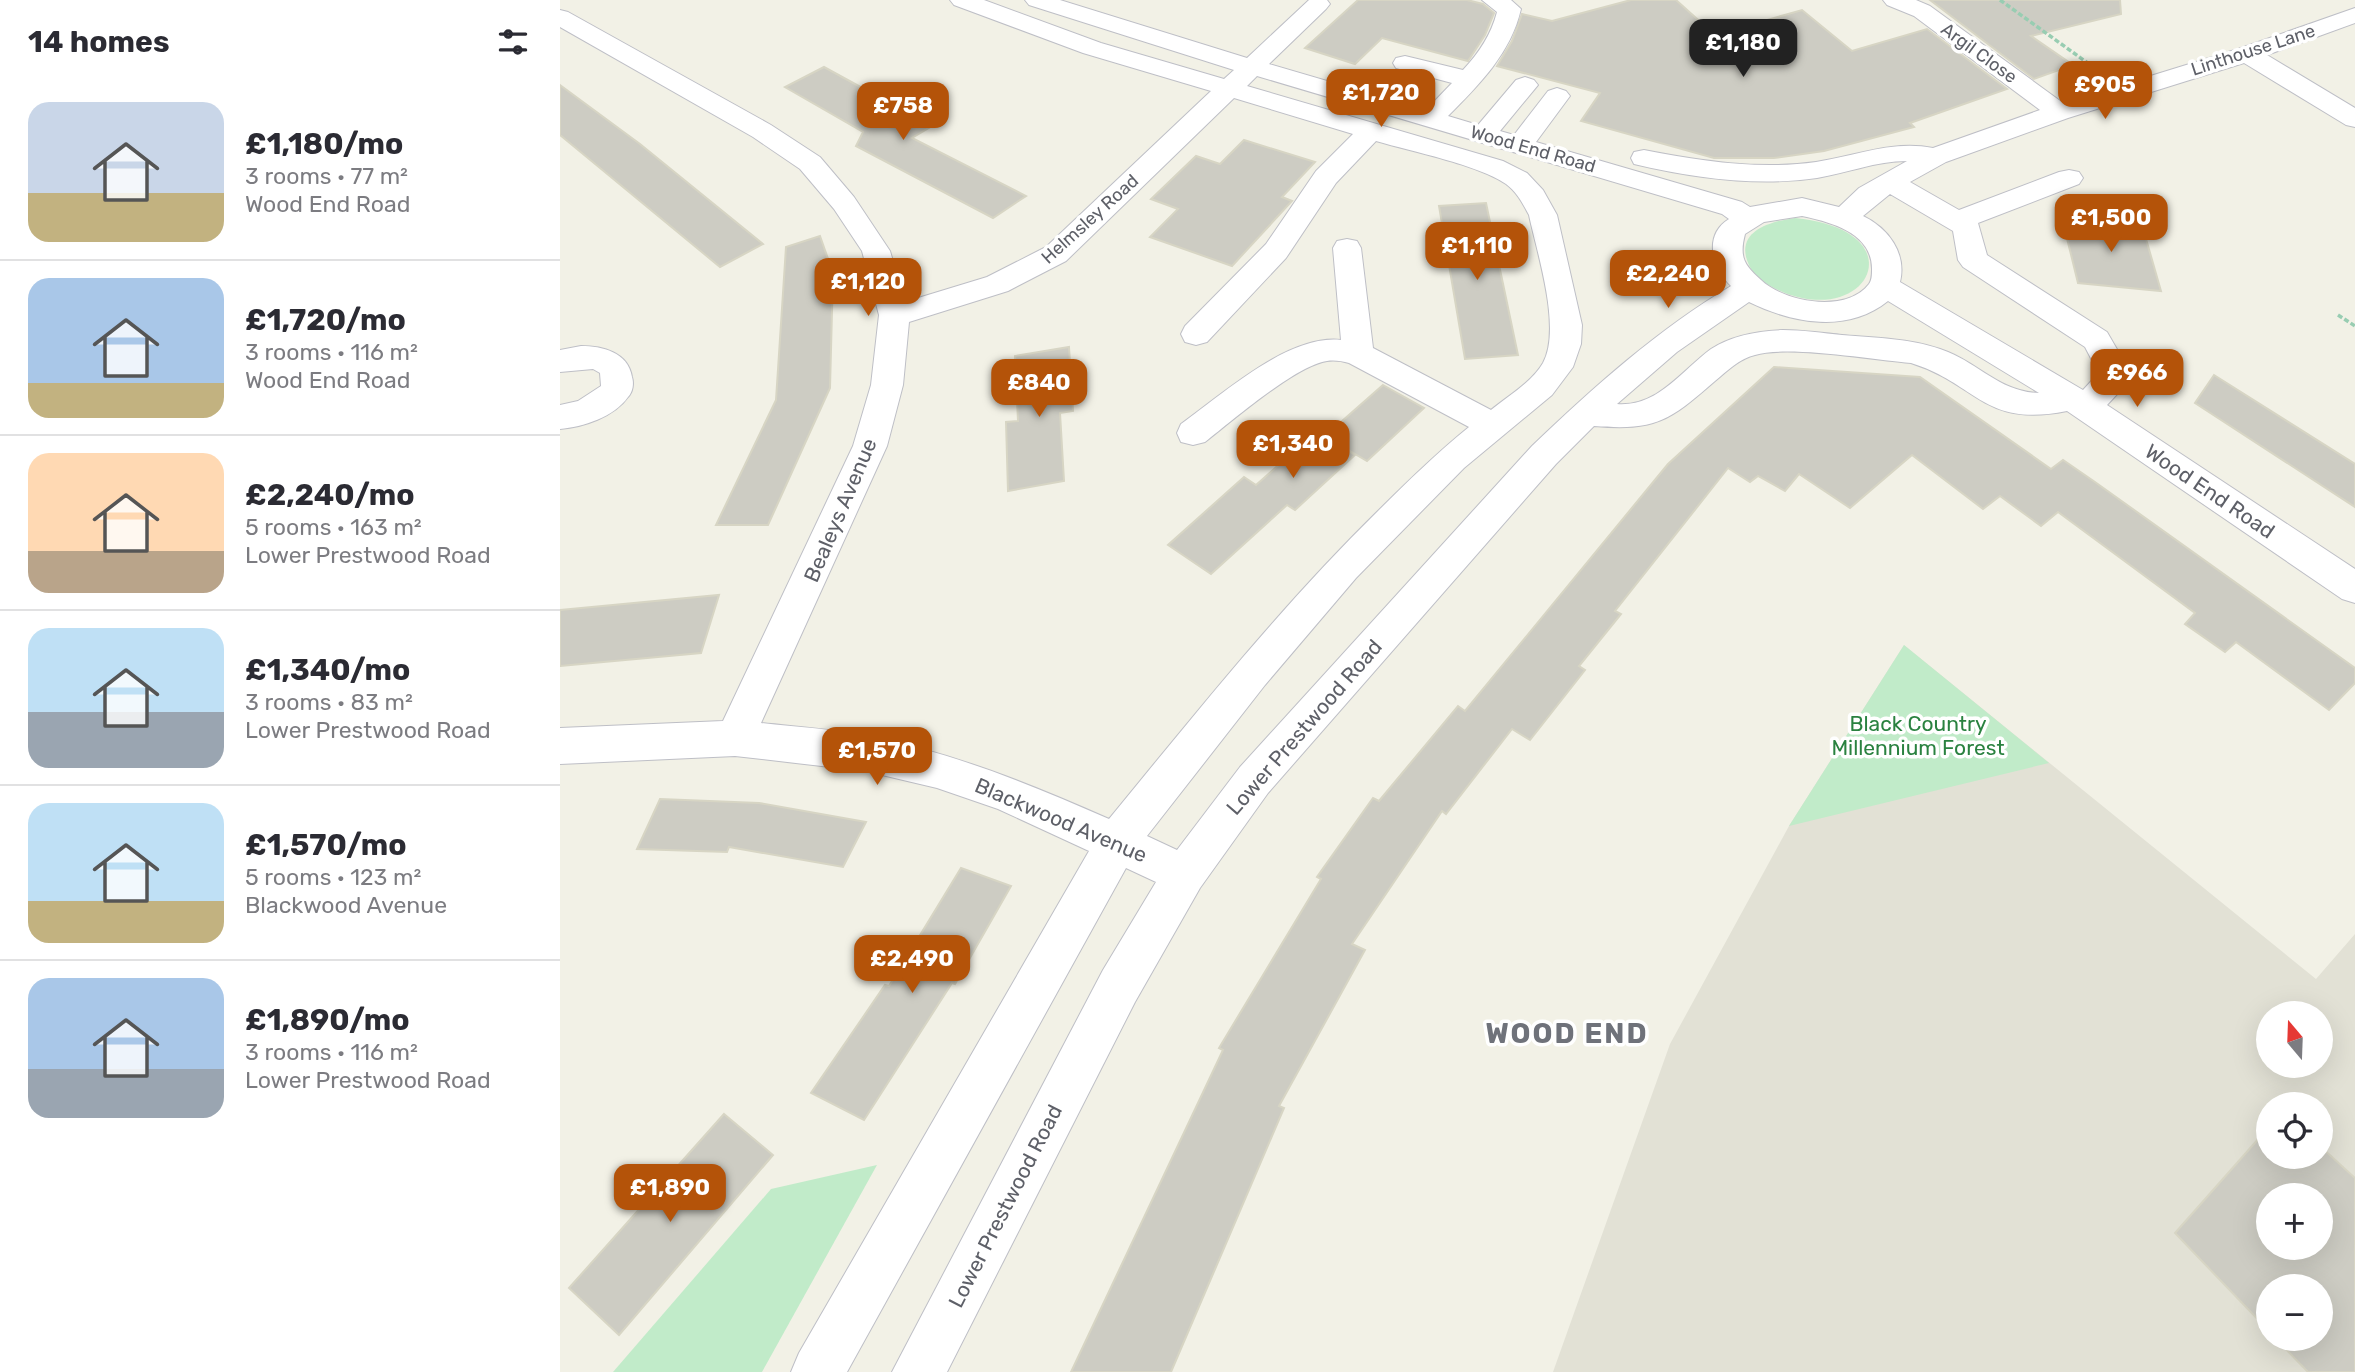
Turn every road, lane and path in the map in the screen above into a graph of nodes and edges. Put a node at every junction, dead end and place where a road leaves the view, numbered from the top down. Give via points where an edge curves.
1 (962, 0) edge
2 (1037, 0) edge
3 (1494, 0) edge
4 (1895, 0) edge
5 (2000, 0) edge
6 (1318, 4) dead end
7 (2355, 15) edge
8 (560, 18) edge
9 (2247, 54) junction
10 (1405, 63) dead end
11 (1242, 78) junction
12 (1467, 79) junction
13 (1525, 85) dead end
14 (2125, 89) junction
15 (1557, 96) dead end
16 (2059, 111) junction
17 (1431, 119) junction
18 (2355, 119) edge
19 (1371, 131) junction
20 (1483, 134) junction
21 (1520, 145) junction
22 (1936, 156) junction
23 (1570, 160) junction
24 (2069, 178) dead end
25 (1890, 182) junction
26 (1846, 216) junction
27 (1746, 217) junction
28 (1956, 220) junction
29 (1347, 248) dead end
30 (1885, 286) junction
31 (1749, 289) junction
32 (894, 315) junction
33 (2337, 315) dead end
34 (2355, 326) edge
35 (1196, 334) dead end
36 (1358, 354) junction
37 (560, 361) edge
38 (2079, 403) junction
39 (1586, 413) junction
40 (560, 418) edge
41 (1494, 426) junction
42 (1193, 433) dead end
43 (2355, 588) edge
44 (735, 738) junction
45 (560, 746) edge
46 (1118, 841) junction
47 (1185, 874) junction
48 (818, 1372) edge
49 (919, 1372) edge

1 - 11 street via 1092,48
2 - 11 street, Wood End Road via 1136,33
3 - 12 street via 1509,9 1507,23 1497,44
4 - 16 street, Argil Close via 1922,11
5 - 14 path
6 - 11 street, Helmsley Road
7 - 9 street, Linthouse Lane
8 - 32 street, Bealeys Avenue via 762,131 810,163 876,251
9 - 14 street, Linthouse Lane
9 - 18 street
10 - 12 street
11 - 17 street, Wood End Road
11 - 19 street
11 - 32 street, Helmsley Road via 1056,254 992,289
12 - 17 street
13 - 20 street
14 - 16 street, Linthouse Lane
15 - 21 street
16 - 22 street, Linthouse Lane
17 - 20 street, Wood End Road
19 - 35 street via 1326,177 1276,251
19 - 41 street via 1493,167 1517,179 1543,215 1567,325 1565,344 1557,367 1541,387
20 - 21 street, Wood End Road
21 - 23 street, Wood End Road
22 - 23 street via 1899,151 1816,170 1755,174 1606,153
22 - 25 street, Linthouse Lane
23 - 27 street, Wood End Road via 1732,208
24 - 28 street
25 - 26 street, Linthouse Lane
25 - 28 street
26 - 27 street via 1802,207
26 - 30 street via 1880,244 1888,260
27 - 31 street via 1734,228 1725,253 1729,267
28 - 38 street via 1966,226 1973,260 2096,340 2113,370 2110,382
29 - 36 street
30 - 31 street via 1867,302 1826,312 1776,304
30 - 38 street, Wood End Road
31 - 39 street, Lower Prestwood Road via 1672,339
32 - 44 street, Bealeys Avenue via 887,384 870,446
33 - 34 path
36 - 41 street
36 - 42 street via 1321,351 1300,358
37 - 40 street via 591,355 619,377 616,391 603,401
38 - 39 street via 2014,402 1938,360 1912,352 1785,341 1750,344 1724,356 1652,412 1630,417
38 - 43 street, Wood End Road
39 - 47 street, Lower Prestwood Road via 1254,780
41 - 46 street via 1452,459 1343,568 1251,673
44 - 45 street, Blackwood Avenue
44 - 46 street, Blackwood Avenue via 865,753 937,770 1008,794
46 - 47 street, Blackwood Avenue
46 - 48 street
47 - 49 street, Lower Prestwood Road via 1119,986

